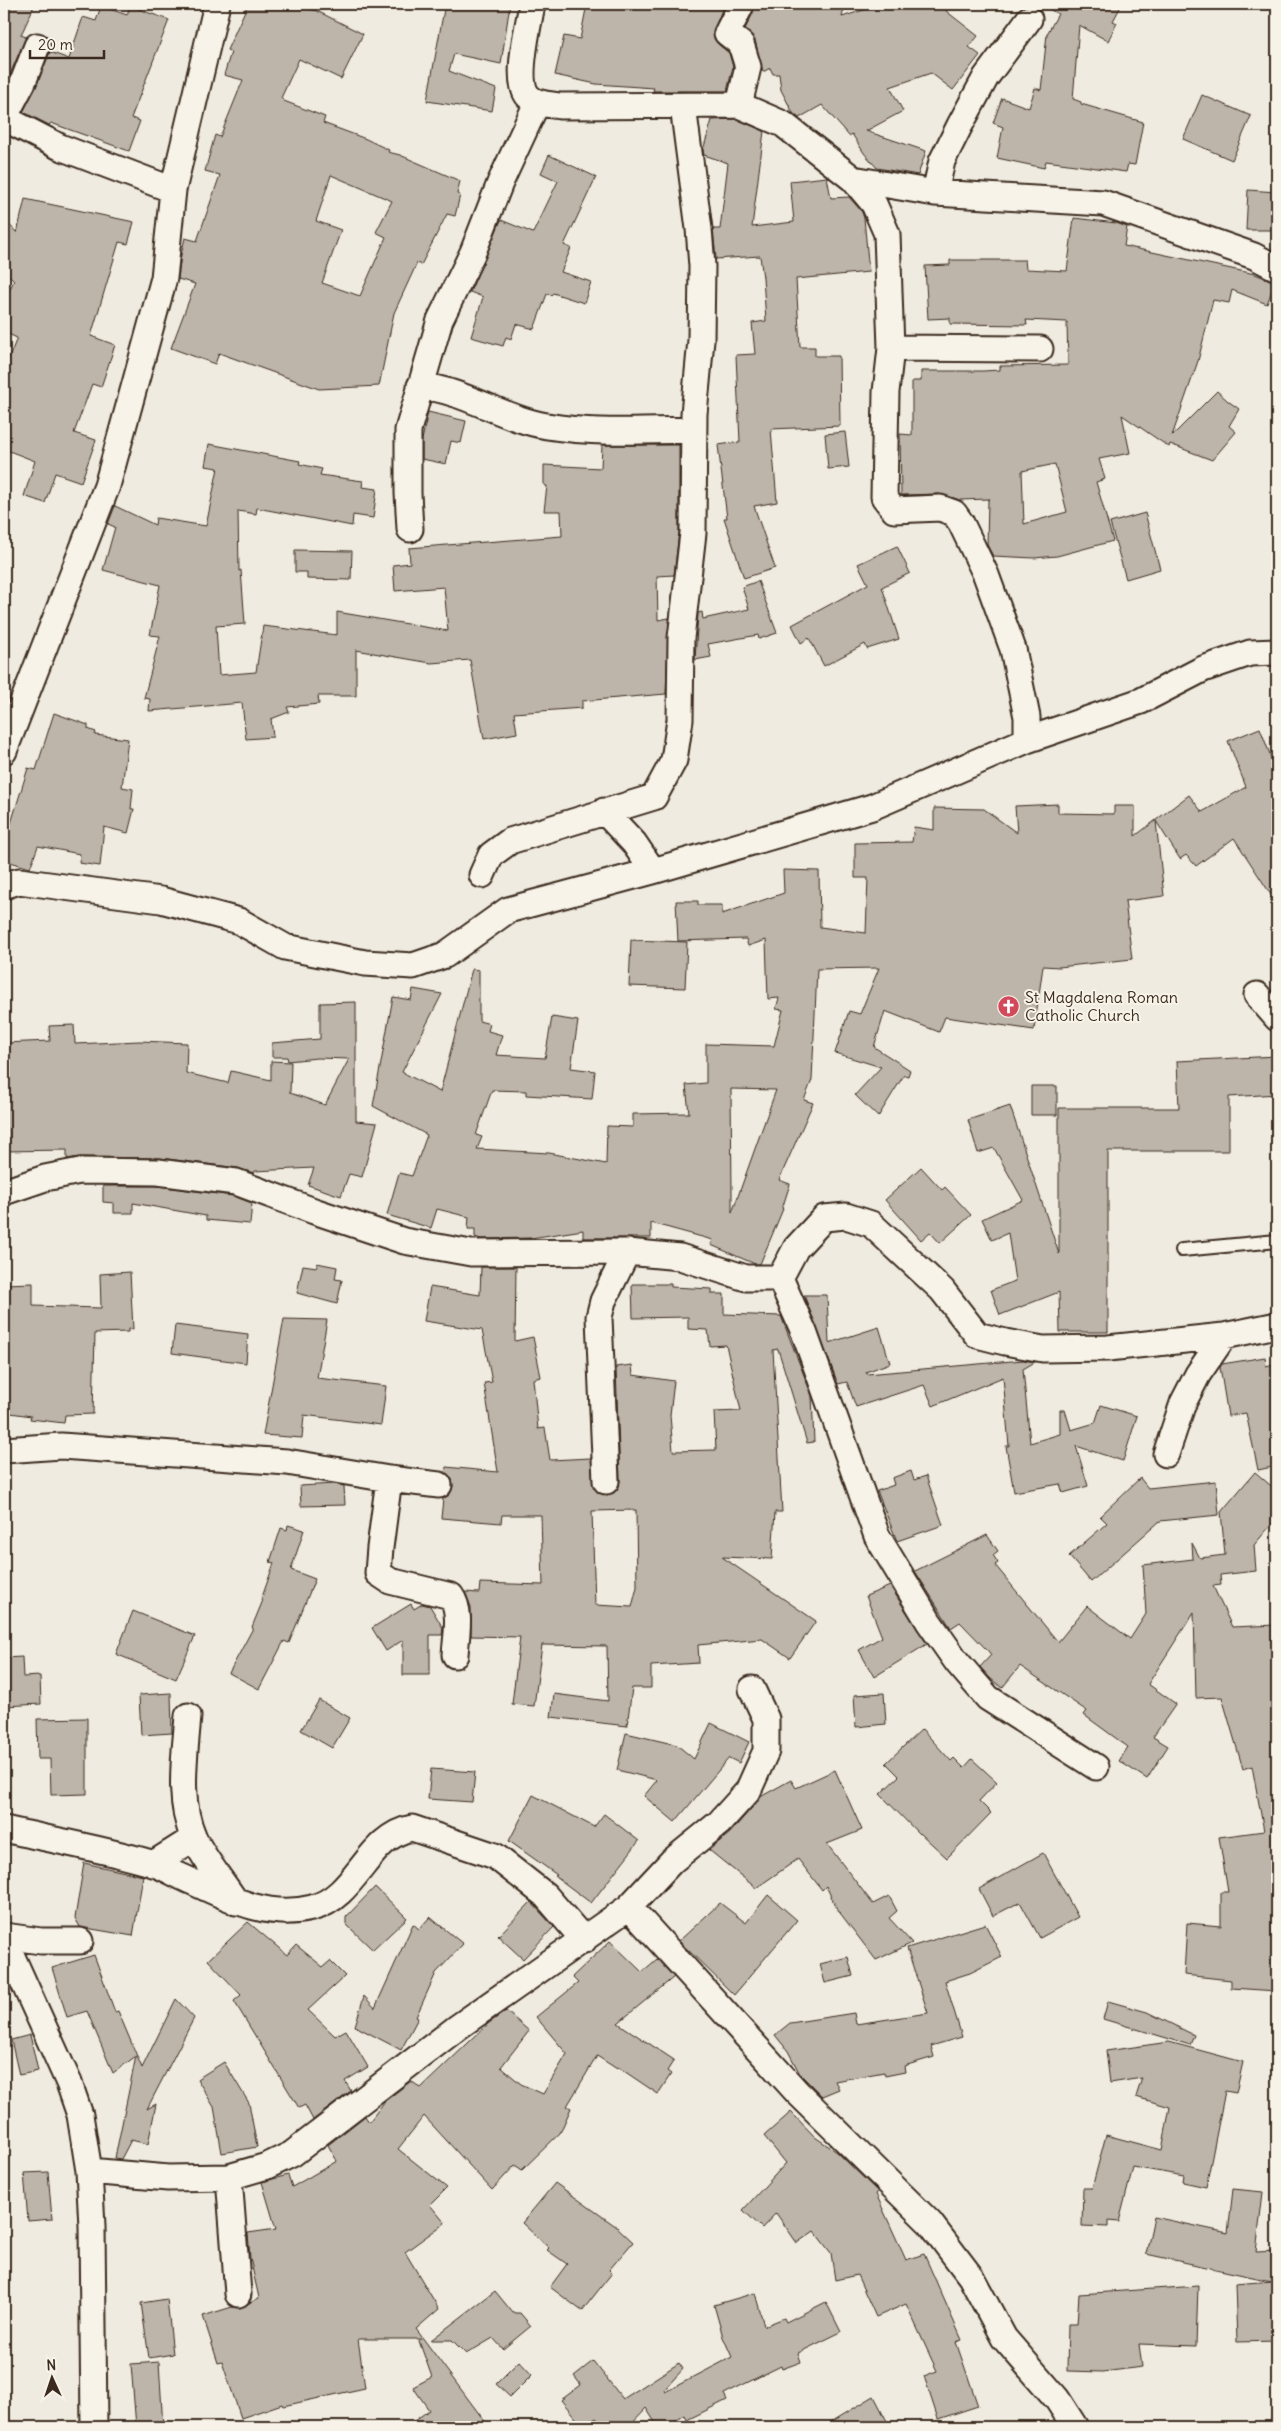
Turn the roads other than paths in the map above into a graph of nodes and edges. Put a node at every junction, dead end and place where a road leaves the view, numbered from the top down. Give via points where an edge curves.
1 (217, 4) edge
2 (532, 4) edge
3 (738, 4) edge
4 (1029, 19) dead end
5 (37, 46) dead end
6 (537, 103) junction
7 (739, 105) junction
8 (683, 106) junction
9 (4, 118) edge
10 (853, 179) junction
11 (174, 190) junction
12 (935, 193) junction
13 (1277, 268) edge
14 (891, 348) junction
15 (1040, 349) dead end
16 (420, 386) junction
17 (693, 430) junction
18 (410, 529) dead end
19 (1277, 652) edge
20 (1027, 740) junction
21 (4, 751) edge
22 (604, 811) junction
23 (654, 872) junction
24 (482, 875) dead end
25 (4, 886) edge
26 (1257, 995) dead end
27 (1277, 1018) edge
28 (4, 1192) edge
29 (1277, 1241) edge
30 (1182, 1250) dead end
31 (627, 1252) junction
32 (780, 1278) junction
33 (1277, 1326) edge
34 (1224, 1336) junction
35 (4, 1450) edge
36 (1166, 1454) dead end
37 (389, 1479) junction
38 (606, 1481) dead end
39 (439, 1485) dead end
40 (454, 1655) dead end
41 (752, 1689) dead end
42 (188, 1716) dead end
43 (1096, 1767) dead end
44 (4, 1829) edge
45 (194, 1838) junction
46 (153, 1864) junction
47 (236, 1902) junction
48 (629, 1907) junction
49 (4, 1938) edge
50 (584, 1940) junction
51 (80, 1941) dead end
52 (89, 2171) junction
53 (229, 2177) junction
54 (238, 2294) dead end
55 (94, 2427) edge
56 (1075, 2427) edge

1 - 11 street
2 - 6 street via 521,76 527,95
3 - 7 street via 740,7 727,33 741,44 748,67
4 - 12 street via 986,78 960,125 942,162
5 - 9 street
6 - 8 street via 560,106
6 - 16 street via 440,320
7 - 8 street
7 - 10 street via 782,124
8 - 17 street via 702,266 701,340
9 - 11 street via 60,146
10 - 12 street
10 - 14 street via 874,204 887,234
11 - 21 street via 164,278 107,486
12 - 13 street via 1103,203 1245,253
14 - 15 street
14 - 20 street via 886,392 884,497 894,510 940,508 954,513 961,523 986,575 1013,649 1026,717
16 - 17 street via 440,388 547,426 624,432
16 - 18 street via 408,430
17 - 22 street via 691,558 684,604 680,720 674,760 654,797
19 - 20 street via 1250,654 1213,666 1141,702
20 - 23 street via 872,807
22 - 23 street via 634,843
22 - 24 street via 510,841 491,855
23 - 25 street via 508,910 445,955 413,966 364,963 285,947 239,921 161,900 19,881
26 - 27 street
28 - 31 street via 45,1178 80,1171 158,1172 236,1182 404,1241 471,1252
29 - 30 lane
31 - 32 street via 680,1257 746,1278
31 - 38 street via 599,1317
32 - 34 street via 796,1248 824,1218 846,1216 870,1224 942,1290 977,1335 1043,1349 1108,1348
32 - 43 street via 804,1332 877,1536 929,1622 988,1698
33 - 34 street
34 - 36 street via 1183,1403
35 - 37 street via 61,1446 147,1450 287,1462
37 - 39 street
37 - 40 street via 378,1573 390,1581 451,1596 456,1602 457,1616
41 - 48 street via 766,1719 766,1751 748,1791 719,1823 672,1861
42 - 45 street via 183,1772 186,1813
44 - 46 street
45 - 46 street
45 - 47 street
46 - 47 street
47 - 50 street via 270,1912 312,1908 339,1895 398,1830 412,1828 495,1856 546,1895
48 - 50 street
48 - 56 street via 797,2092 930,2223 971,2277 1004,2338 1057,2399
49 - 51 street
49 - 52 street via 69,2083 80,2115
50 - 53 street via 458,2026 292,2154 267,2166
52 - 53 street via 168,2178
52 - 55 street
53 - 54 street

